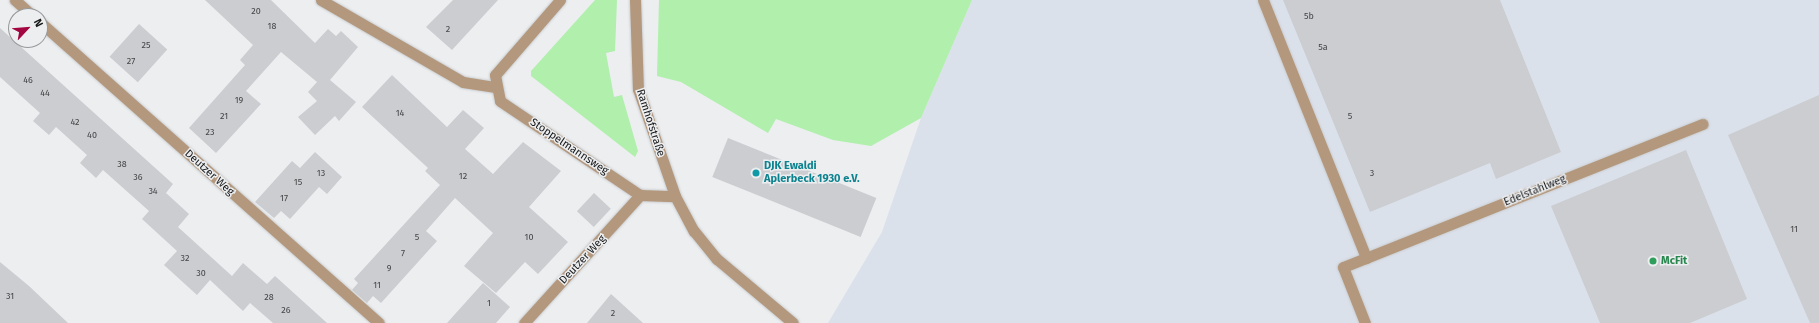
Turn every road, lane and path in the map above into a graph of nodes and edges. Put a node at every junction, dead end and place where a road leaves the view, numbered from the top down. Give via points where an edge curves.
1 (15, 0) edge
2 (321, 0) edge
3 (560, 0) edge
4 (635, 0) edge
5 (1263, 0) edge
6 (24, 8) edge
7 (48, 29) edge
8 (496, 87) junction
9 (1703, 124) dead end
10 (640, 195) junction
11 (675, 196) junction
12 (1366, 258) junction
13 (379, 323) edge
14 (524, 323) edge
15 (793, 323) edge
16 (1365, 323) edge

1 - 6 street
2 - 8 street via 463,82
3 - 8 street via 494,75
4 - 11 street, Ramhofstraße via 638,89
5 - 12 street
7 - 13 street, Deutzer Weg
8 - 10 street, Stoppelmannsweg via 500,101
9 - 12 street, Edelstahlweg
10 - 11 street
10 - 14 street, Deutzer Weg
11 - 15 street via 694,231 717,258
12 - 16 street, Edelstahlweg via 1343,267

